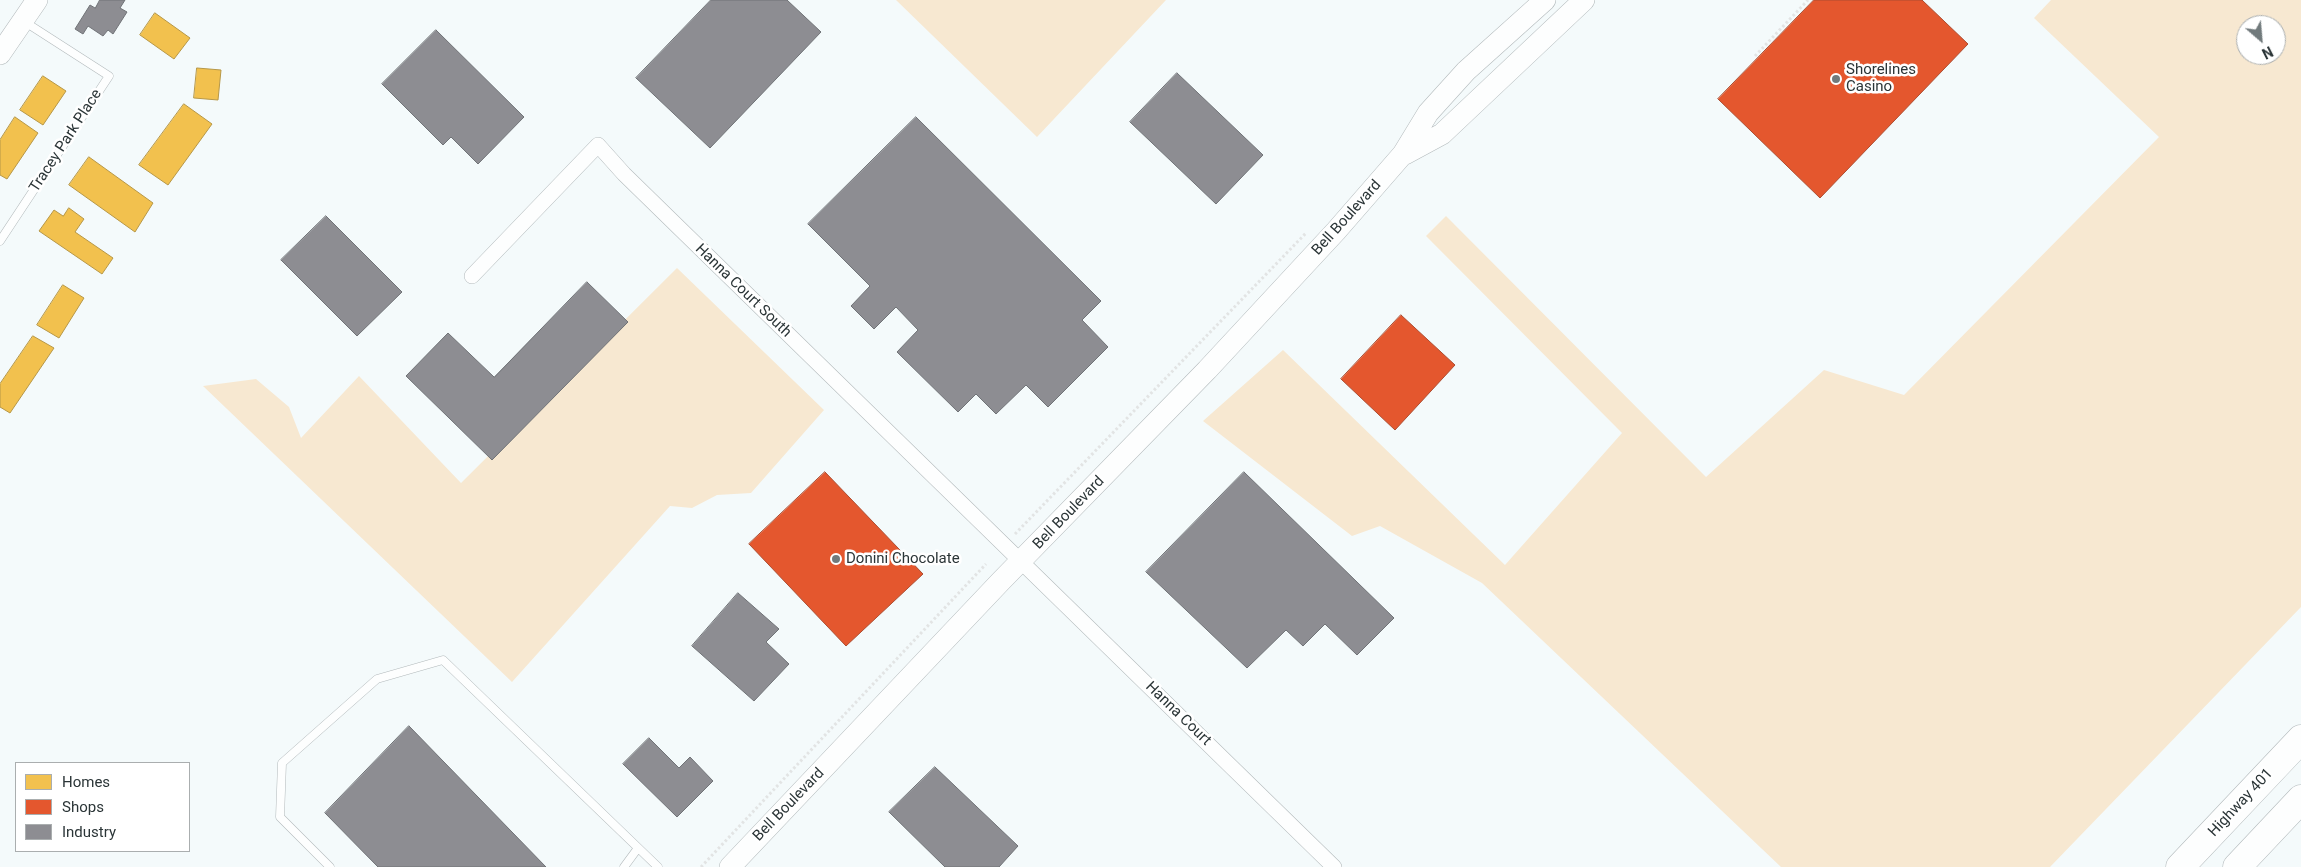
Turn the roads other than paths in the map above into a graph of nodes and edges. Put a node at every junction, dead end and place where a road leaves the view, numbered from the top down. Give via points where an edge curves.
1 (37, 0) edge
2 (1545, 0) edge
3 (1584, 0) edge
4 (23, 21) junction
5 (0, 54) edge
6 (1403, 154) junction
7 (0, 241) edge
8 (472, 276) dead end
9 (1020, 562) junction
10 (2301, 739) edge
11 (2301, 800) edge
12 (638, 848) junction
13 (330, 867) edge
14 (624, 867) edge
15 (658, 867) edge
16 (730, 867) edge
17 (1334, 867) edge
18 (2180, 867) edge
19 (2238, 867) edge

1 - 4 main road
2 - 6 main road, Bell Boulevard via 1466,71 1428,113
3 - 6 main road, Bell Boulevard via 1442,134
4 - 5 main road
4 - 7 lane, Tracey Park Place via 109,76
6 - 9 main road, Bell Boulevard via 1336,232 1207,370
8 - 9 street, Hanna Court South via 598,145
9 - 16 main road, Bell Boulevard
9 - 17 street, Hanna Court
10 - 18 highway, Highway 401
11 - 19 highway
12 - 13 lane via 443,660 377,679 282,763 280,817
12 - 14 lane
12 - 15 lane

